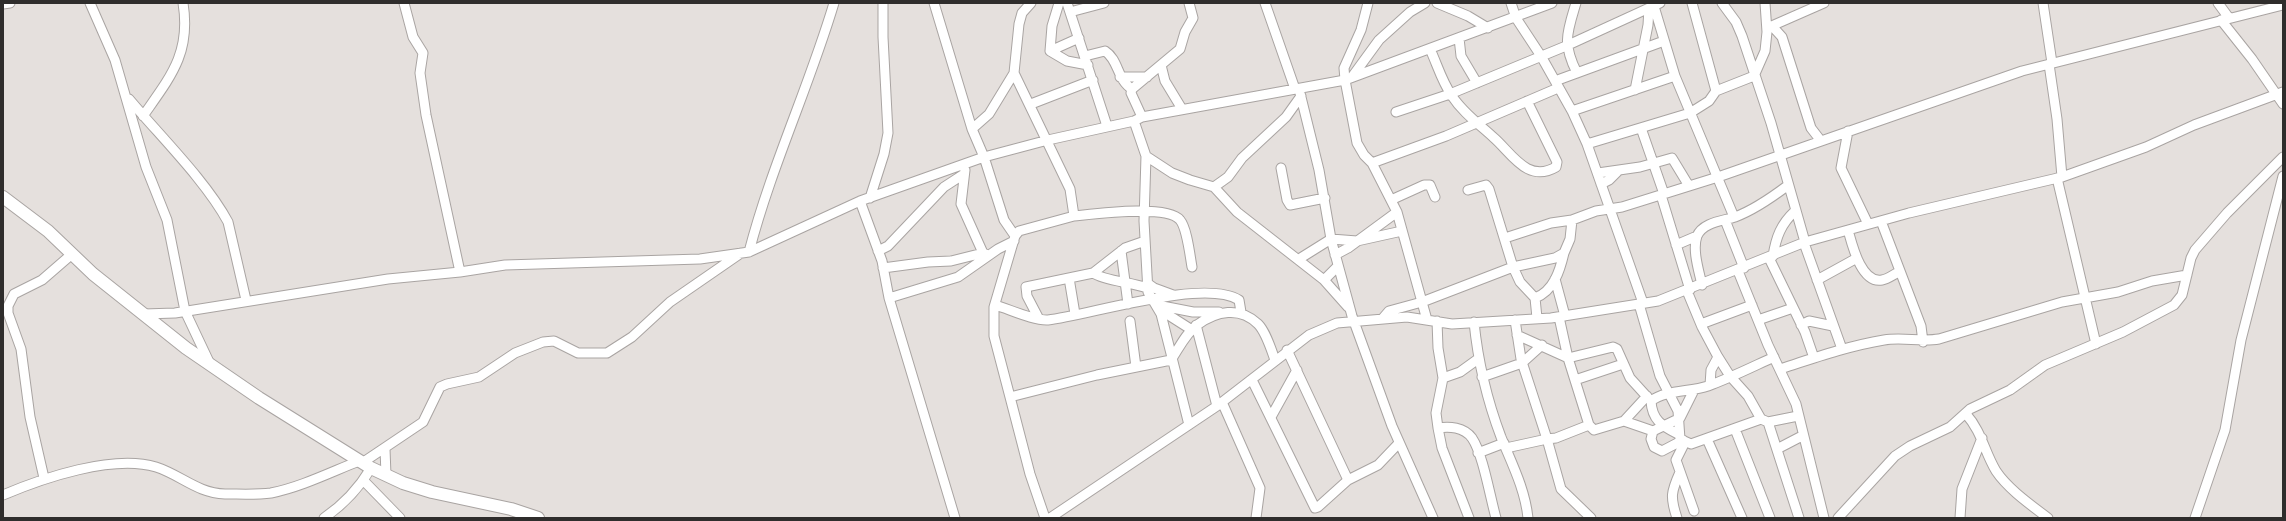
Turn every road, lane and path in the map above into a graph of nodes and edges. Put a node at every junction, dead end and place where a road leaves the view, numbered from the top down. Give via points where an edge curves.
1 (10, 3) edge
2 (90, 3) edge
3 (183, 3) edge
4 (404, 3) edge
5 (834, 3) edge
6 (883, 3) edge
7 (934, 3) edge
8 (1031, 3) edge
9 (1059, 3) edge
10 (1067, 3) edge
11 (1104, 3) edge
12 (1189, 3) edge
13 (1265, 3) edge
14 (1368, 3) edge
15 (1425, 3) edge
16 (1438, 3) edge
17 (1511, 3) edge
18 (1552, 3) edge
19 (1576, 3) edge
20 (1692, 3) edge
21 (1722, 3) edge
22 (1765, 3) edge
23 (1824, 3) edge
24 (2043, 3) edge
25 (2218, 3) edge
26 (3, 4) edge
27 (1654, 5) edge
28 (2283, 5) edge
29 (1070, 12) junction
30 (1516, 18) junction
31 (2225, 19) junction
32 (1769, 27) junction
33 (1488, 28) junction
34 (1079, 38) junction
35 (1459, 38) junction
36 (1664, 41) junction
37 (1566, 46) junction
38 (1430, 49) junction
39 (1643, 49) junction
40 (1050, 52) junction
41 (1541, 56) junction
42 (1086, 60) junction
43 (2050, 63) junction
44 (1161, 65) junction
45 (1014, 73) junction
46 (1577, 73) junction
47 (1147, 76) junction
48 (1675, 76) junction
49 (1754, 76) junction
50 (1120, 77) junction
51 (1348, 78) junction
52 (1093, 80) junction
53 (1477, 83) junction
54 (1557, 84) junction
55 (1132, 89) junction
56 (1635, 90) junction
57 (1299, 91) junction
58 (1716, 91) junction
59 (2279, 93) edge
60 (1450, 94) junction
61 (127, 97) junction
62 (1527, 101) junction
63 (1031, 104) junction
64 (2283, 104) edge
65 (1182, 109) junction
66 (1572, 111) junction
67 (1396, 112) dead end
68 (1690, 112) junction
69 (143, 116) junction
70 (1138, 119) junction
71 (1477, 123) junction
72 (1107, 126) junction
73 (1641, 128) junction
74 (972, 129) junction
75 (1848, 131) junction
76 (1048, 140) junction
77 (1821, 141) junction
78 (1587, 144) junction
79 (1146, 156) junction
80 (1779, 156) junction
81 (984, 157) junction
82 (2283, 157) edge
83 (1653, 162) junction
84 (1372, 163) junction
85 (1280, 168) dead end
86 (965, 169) junction
87 (1618, 171) junction
88 (1598, 173) junction
89 (2283, 176) edge
90 (1718, 177) junction
91 (2059, 178) junction
92 (1601, 184) junction
93 (1689, 186) junction
94 (1788, 186) junction
95 (1214, 187) junction
96 (1468, 190) dead end
97 (1663, 194) junction
98 (3, 196) edge
99 (1435, 197) dead end
100 (870, 198) junction
101 (1325, 198) junction
102 (1391, 200) junction
103 (860, 201) junction
104 (1145, 210) junction
105 (1611, 210) junction
106 (1795, 211) junction
107 (1397, 212) junction
108 (1074, 216) junction
109 (1730, 218) junction
110 (1572, 220) junction
111 (1881, 221) junction
112 (1868, 224) junction
113 (1848, 230) junction
114 (1402, 231) junction
115 (1697, 236) junction
116 (1505, 238) junction
117 (1015, 239) junction
118 (1331, 239) junction
119 (1145, 241) junction
120 (1357, 241) junction
121 (1805, 242) junction
122 (1676, 245) junction
123 (878, 251) junction
124 (1121, 251) junction
125 (746, 252) junction
126 (1564, 253) junction
127 (72, 254) junction
128 (986, 254) junction
129 (1335, 255) junction
130 (1771, 257) junction
131 (1858, 258) junction
132 (1299, 260) junction
133 (1338, 266) junction
134 (1192, 267) dead end
135 (1513, 267) junction
136 (883, 268) junction
137 (1741, 269) junction
138 (460, 272) junction
139 (1899, 272) junction
140 (1093, 273) junction
141 (2186, 275) junction
142 (1069, 278) junction
143 (1555, 279) junction
144 (1324, 280) junction
145 (1817, 280) junction
146 (1125, 281) junction
147 (1702, 285) junction
148 (1147, 286) junction
149 (1689, 290) junction
150 (1173, 296) junction
151 (889, 298) junction
152 (1535, 298) junction
153 (2085, 299) junction
154 (246, 300) junction
155 (1422, 302) junction
156 (995, 304) junction
157 (1128, 304) junction
158 (1641, 304) junction
159 (1156, 305) junction
160 (1752, 305) junction
161 (1793, 308) junction
162 (1349, 309) junction
163 (185, 311) junction
164 (1220, 312) junction
165 (1241, 312) junction
166 (144, 314) junction
167 (1075, 314) junction
168 (1562, 316) junction
169 (1383, 318) junction
170 (1538, 318) junction
171 (1039, 319) junction
172 (1353, 320) junction
173 (1427, 320) junction
174 (1515, 320) junction
175 (1758, 320) junction
176 (1130, 321) dead end
177 (1437, 321) junction
178 (1474, 322) junction
179 (1701, 324) junction
180 (1801, 325) junction
181 (1833, 326) junction
182 (1194, 328) junction
183 (1517, 334) junction
184 (1923, 342) junction
185 (2096, 344) junction
186 (1542, 345) junction
187 (1842, 349) junction
188 (1287, 350) junction
189 (1718, 357) junction
190 (1774, 357) junction
191 (1568, 358) junction
192 (1814, 358) junction
193 (1478, 359) junction
194 (1172, 360) junction
195 (1275, 360) junction
196 (1522, 363) junction
197 (210, 364) junction
198 (1623, 364) junction
199 (1136, 367) junction
200 (1780, 369) junction
201 (1297, 370) junction
202 (1730, 376) junction
203 (1482, 377) junction
204 (1443, 378) junction
205 (1252, 380) junction
206 (1575, 380) junction
207 (1710, 385) junction
208 (1694, 390) junction
209 (1669, 394) junction
210 (1010, 397) junction
211 (1649, 399) junction
212 (1219, 404) junction
213 (1966, 414) junction
214 (1798, 416) junction
215 (1271, 417) junction
216 (1680, 418) junction
217 (1764, 420) junction
218 (1624, 421) junction
219 (1189, 425) junction
220 (1589, 425) junction
221 (1662, 426) junction
222 (1438, 428) junction
223 (1736, 428) junction
224 (1653, 431) junction
225 (1802, 436) junction
226 (1982, 438) junction
227 (1547, 439) junction
228 (1682, 439) junction
229 (1707, 439) junction
230 (1399, 443) junction
231 (1505, 446) junction
232 (385, 449) junction
233 (1777, 449) junction
234 (1662, 451) junction
235 (1478, 453) junction
236 (1676, 460) junction
237 (364, 464) junction
238 (1680, 472) junction
239 (386, 475) junction
240 (44, 478) junction
241 (363, 480) junction
242 (1348, 480) junction
243 (3, 494) edge
244 (1694, 511) dead end
245 (324, 518) edge
246 (400, 518) edge
247 (538, 518) edge
248 (955, 518) edge
249 (1045, 518) edge
250 (1050, 518) edge
251 (1256, 518) edge
252 (1433, 518) edge
253 (1469, 518) edge
254 (1496, 518) edge
255 (1528, 518) edge
256 (1591, 518) edge
257 (1677, 518) edge
258 (1742, 518) edge
259 (1770, 518) edge
260 (1799, 518) edge
261 (1823, 518) edge
262 (1838, 518) edge
263 (1960, 518) edge
264 (2048, 518) edge
265 (2195, 518) edge

1 - 26 street
2 - 61 street via 115,60
3 - 69 street via 186,21 184,48 174,69
4 - 138 street via 413,36 423,53 420,73 426,115
5 - 125 street
6 - 100 street via 888,133
7 - 74 street
8 - 45 street via 1022,13 1019,24
9 - 40 street via 1052,26
10 - 29 street
11 - 29 street
12 - 44 street via 1192,18 1183,43 1180,49
13 - 57 street
14 - 51 street via 1361,30 1344,68
15 - 51 street via 1410,12 1379,40
16 - 33 street
17 - 30 street
18 - 30 street
19 - 37 street
20 - 58 street
21 - 49 street via 1736,22
22 - 32 street
23 - 32 street
24 - 43 street
25 - 31 street
27 - 36 street
27 - 37 street
27 - 39 street
28 - 31 street
29 - 34 street
30 - 33 street
30 - 41 street
31 - 43 street
31 - 59 street
32 - 49 street via 1765,51
32 - 77 street via 1782,37 1811,128
33 - 35 street
34 - 40 street
34 - 42 street
35 - 38 street
35 - 53 street via 1461,56
36 - 39 street
36 - 48 street
37 - 41 street
37 - 46 street
38 - 51 street
38 - 60 street
39 - 46 street
39 - 56 street
40 - 42 street via 1066,61
41 - 53 street
41 - 54 street
42 - 50 street via 1105,50 1110,54
42 - 52 street
43 - 75 street
43 - 91 street via 2057,119
44 - 47 street
44 - 65 street via 1165,81
45 - 63 street
45 - 74 street via 989,114
46 - 54 street
47 - 50 street
47 - 55 street
48 - 56 street
48 - 68 street
49 - 58 street
49 - 80 street
50 - 55 street
51 - 57 street
51 - 84 street via 1357,143 1364,156
52 - 63 street
52 - 72 street
53 - 60 street
54 - 62 street
54 - 66 street
55 - 70 street
56 - 66 street
57 - 65 street
57 - 95 street via 1286,117 1242,158 1228,177
57 - 101 street
58 - 68 street via 1709,101
59 - 64 street
59 - 91 street via 2194,125 2146,147
60 - 67 street
60 - 71 street via 1460,108
61 - 69 street
61 - 163 street via 146,167 168,220
62 - 71 street
62 - 71 street via 1557,162 1551,169 1534,170 1518,164 1495,138
63 - 76 street
65 - 70 street
66 - 78 street
68 - 73 street
68 - 90 street
69 - 154 street via 197,178 228,222
70 - 72 street
70 - 79 street
71 - 84 street
72 - 76 street
73 - 78 street
73 - 83 street
74 - 81 street
75 - 77 street
75 - 112 street via 1841,168
76 - 81 street
76 - 108 street via 1060,172 1070,189
77 - 80 street
78 - 88 street
79 - 95 street via 1172,172
79 - 104 street
80 - 90 street
80 - 94 street
81 - 86 street
81 - 117 street via 1004,220
82 - 141 street via 2195,250
83 - 87 street
83 - 93 street via 1672,158
83 - 97 street
84 - 102 street
85 - 101 street via 1290,206
86 - 100 street
86 - 123 street via 944,187 888,246
86 - 128 street via 961,204
87 - 88 street
87 - 92 street
88 - 92 street
89 - 265 street via 2243,332 2224,430
90 - 93 street
90 - 109 street
91 - 111 street
91 - 153 street
92 - 105 street
93 - 97 street
94 - 106 street
94 - 109 street via 1758,207
95 - 132 street via 1237,212
96 - 116 street via 1486,185
97 - 105 street
97 - 122 street
98 - 127 street
99 - 102 street via 1430,185 1424,185
100 - 103 street
101 - 118 street
102 - 107 street
103 - 123 street
103 - 125 street
104 - 108 street
104 - 119 street
104 - 134 street via 1180,220
105 - 110 street via 1596,211
105 - 158 street
106 - 121 street
106 - 130 street via 1776,237
107 - 114 street
107 - 120 street
108 - 117 street via 1019,231
109 - 115 street via 1714,222
109 - 137 street
110 - 116 street via 1551,223
110 - 126 street via 1570,239
111 - 112 street
111 - 139 street
112 - 113 street
113 - 121 street
113 - 131 street
114 - 120 street
114 - 155 street
115 - 122 street
115 - 147 street via 1696,254
116 - 135 street
117 - 128 street
117 - 156 street
118 - 120 street
118 - 129 street
118 - 132 street
119 - 124 street
119 - 148 street
120 - 129 street
121 - 130 street
121 - 145 street
122 - 149 street
123 - 136 street
124 - 140 street
124 - 146 street
125 - 138 street via 692,259 505,264
125 - 232 street via 670,302 632,337 607,353 578,353 554,341 543,342 515,353 479,377 440,387 423,422
126 - 135 street via 1555,258
126 - 143 street via 1559,274
127 - 166 street
127 - 240 street via 42,280 14,294 8,306 8,313 21,349 30,417
128 - 136 street via 951,261
128 - 151 street via 952,279
129 - 133 street
130 - 137 street
130 - 161 street
131 - 139 street via 1861,266 1872,278 1882,280
131 - 145 street
132 - 144 street
133 - 144 street
133 - 162 street
135 - 152 street via 1520,282
135 - 155 street
136 - 151 street
137 - 147 street
137 - 160 street
138 - 154 street via 388,279
139 - 184 street via 1921,326
140 - 142 street
140 - 146 street via 1100,278
141 - 153 street via 2152,281
141 - 185 street via 2182,295 2174,305
142 - 167 street
142 - 171 street via 1026,287 1027,296
143 - 152 street via 1549,289
143 - 168 street
144 - 162 street
145 - 181 street
146 - 148 street
146 - 157 street
147 - 149 street
148 - 150 street
148 - 159 street via 1149,296
149 - 158 street
149 - 179 street
150 - 159 street
150 - 165 street via 1204,293 1234,297 1239,300
151 - 248 street
152 - 170 street
153 - 184 street via 2062,302 1948,337
153 - 185 street
154 - 163 street
155 - 169 street via 1389,311
155 - 173 street
156 - 171 street
156 - 210 street via 994,336
157 - 159 street
157 - 167 street
158 - 168 street
158 - 209 street via 1660,376
159 - 164 street via 1194,312
159 - 182 street
159 - 194 street
160 - 175 street
160 - 179 street
161 - 175 street
161 - 180 street
162 - 172 street
163 - 166 street
163 - 197 street
164 - 165 street
164 - 182 street
165 - 195 street via 1259,324
166 - 197 street
167 - 171 street via 1047,320
168 - 170 street
168 - 191 street
169 - 172 street
169 - 173 street via 1407,316
170 - 174 street
172 - 188 street via 1337,323 1309,335
172 - 230 street
173 - 177 street
174 - 178 street
174 - 183 street
175 - 190 street
176 - 199 street
177 - 178 street via 1452,324
177 - 204 street
178 - 193 street
179 - 189 street
180 - 181 street via 1809,321
180 - 192 street
181 - 187 street
182 - 194 street
182 - 212 street
183 - 186 street
183 - 196 street
184 - 187 street via 1885,340
185 - 213 street via 2045,365 2010,390 1987,399
186 - 191 street
186 - 196 street
187 - 192 street
188 - 195 street
188 - 201 street
189 - 202 street
189 - 207 street via 1711,370
190 - 200 street
190 - 202 street
191 - 198 street via 1613,347 1617,349
191 - 206 street
192 - 200 street
193 - 203 street
193 - 204 street via 1460,372
194 - 199 street
194 - 219 street
195 - 205 street
196 - 203 street
196 - 227 street
197 - 237 street
198 - 206 street
198 - 211 street via 1630,378
199 - 210 street
200 - 214 street via 1796,404
201 - 215 street
201 - 242 street
202 - 207 street
202 - 217 street via 1748,396
203 - 231 street
204 - 222 street via 1436,413
205 - 212 street
205 - 215 street
206 - 220 street
207 - 208 street
208 - 209 street
208 - 216 street
209 - 211 street
209 - 216 street
210 - 249 street via 1030,474
211 - 218 street
211 - 221 street via 1654,418
212 - 219 street
212 - 251 street via 1260,488
213 - 226 street
213 - 262 street via 1950,427 1895,456
214 - 217 street
214 - 225 street
215 - 242 street via 1315,508
216 - 221 street
216 - 228 street
217 - 223 street
217 - 233 street
218 - 220 street via 1594,430
218 - 224 street
219 - 250 street
220 - 227 street
221 - 224 street
221 - 228 street
222 - 235 street via 1449,426 1460,430 1471,437
222 - 253 street via 1442,448
223 - 229 street
223 - 259 street
224 - 234 street via 1651,438 1654,447
225 - 233 street
225 - 261 street
226 - 263 street via 1962,489
226 - 264 street via 1996,472 2011,488
227 - 231 street
227 - 256 street via 1561,489
228 - 229 street via 1691,444
228 - 234 street
228 - 236 street
229 - 258 street
230 - 242 street via 1378,465
230 - 252 street
231 - 235 street
231 - 255 street via 1526,504
232 - 237 street
232 - 239 street
233 - 260 street
234 - 236 street
235 - 254 street
236 - 238 street
237 - 239 street
237 - 240 street via 270,493 224,494 200,490 147,465 111,464
237 - 241 street
238 - 244 street
238 - 257 street via 1671,500
239 - 247 street via 432,492 511,509
240 - 243 street
241 - 245 street via 338,508
241 - 246 street

